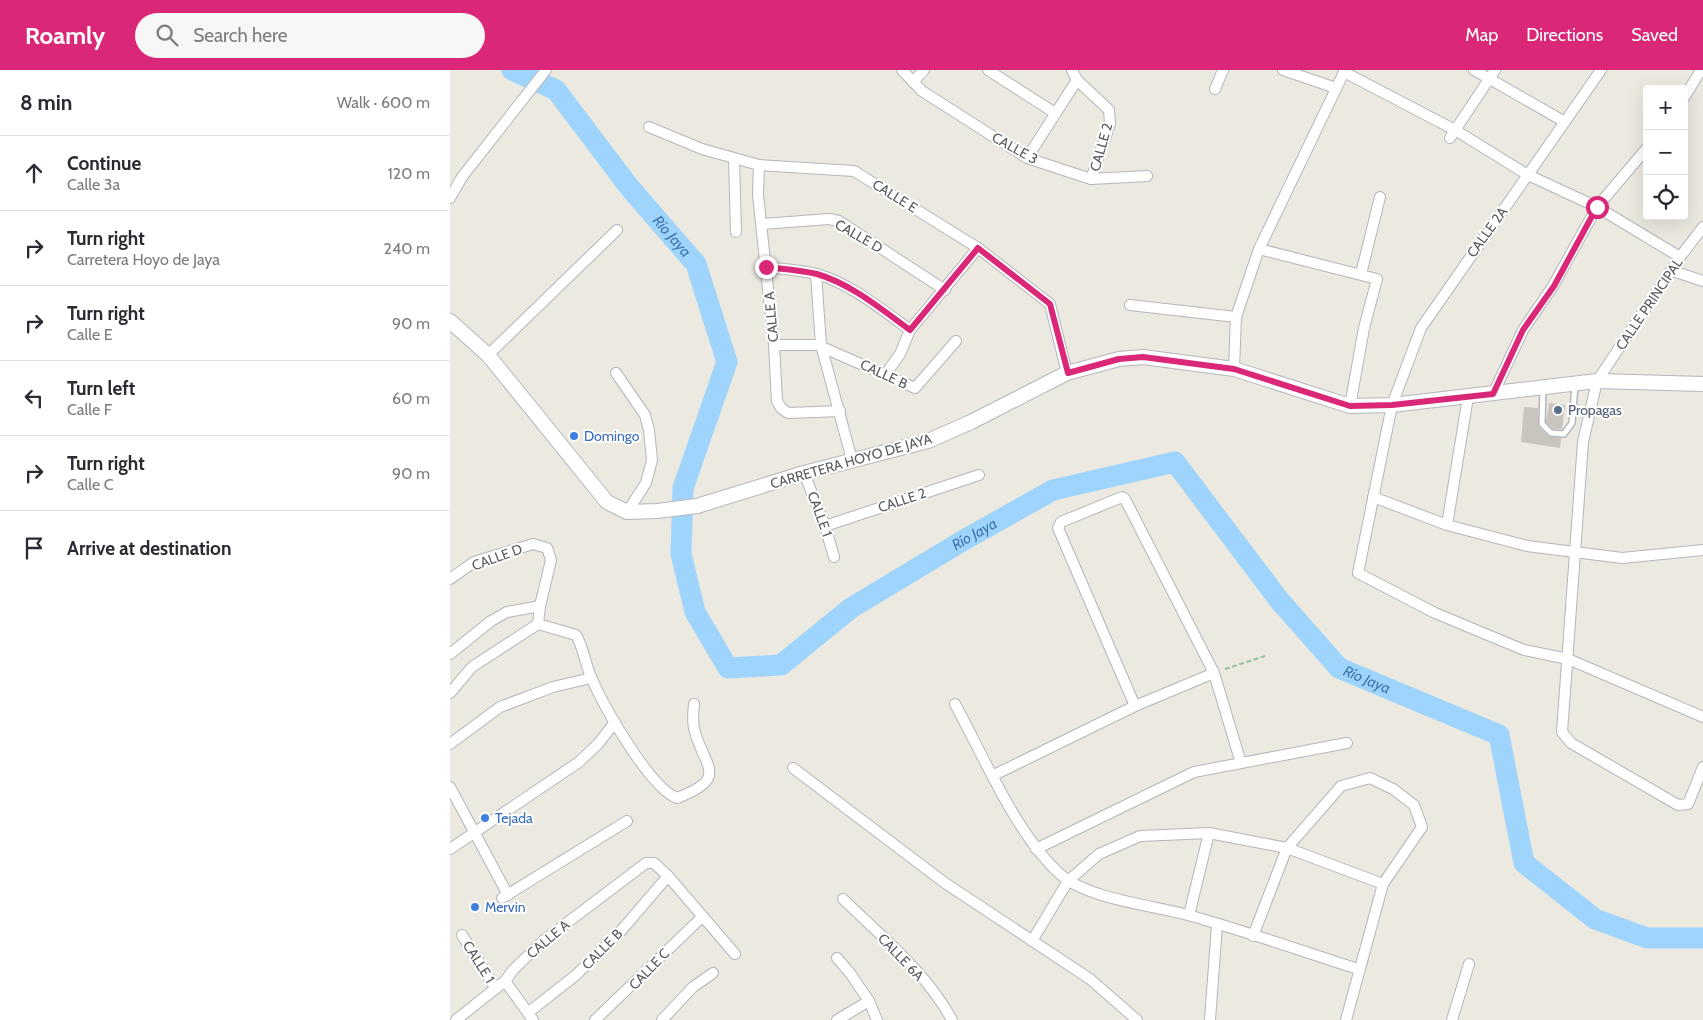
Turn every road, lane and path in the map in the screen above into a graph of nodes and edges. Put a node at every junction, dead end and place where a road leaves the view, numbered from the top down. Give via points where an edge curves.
1 (546, 70) edge
2 (902, 70) edge
3 (924, 70) edge
4 (988, 70) edge
5 (1072, 70) edge
6 (1223, 70) edge
7 (1283, 70) edge
8 (1474, 70) edge
9 (1601, 70) edge
10 (1702, 70) edge
11 (1344, 71) edge
12 (1492, 74) edge
13 (1077, 80) junction
14 (913, 82) junction
15 (1336, 88) junction
16 (1215, 89) dead end
17 (1688, 92) edge
18 (1055, 113) junction
19 (1565, 122) junction
20 (649, 128) dead end
21 (1452, 134) junction
22 (1643, 153) edge
23 (1027, 158) junction
24 (734, 159) junction
25 (759, 165) junction
26 (1528, 175) junction
27 (1147, 176) dead end
28 (1091, 179) junction
29 (1380, 197) dead end
30 (450, 198) edge
31 (1597, 207) junction
32 (762, 224) junction
33 (1703, 227) edge
34 (617, 230) dead end
35 (736, 232) dead end
36 (978, 248) junction
37 (1259, 249) junction
38 (1680, 257) junction
39 (766, 267) junction
40 (1673, 271) junction
41 (816, 274) junction
42 (1361, 274) junction
43 (1703, 281) edge
44 (945, 290) junction
45 (1130, 305) dead end
46 (1236, 317) junction
47 (450, 321) edge
48 (910, 330) junction
49 (956, 341) dead end
50 (774, 345) junction
51 (822, 346) junction
52 (488, 355) junction
53 (1234, 369) junction
54 (616, 373) dead end
55 (1068, 373) junction
56 (885, 375) junction
57 (1597, 381) junction
58 (1703, 384) edge
59 (1574, 385) junction
60 (1543, 388) junction
61 (1493, 394) junction
62 (1468, 397) junction
63 (1392, 405) junction
64 (1350, 406) junction
65 (840, 411) junction
66 (852, 460) junction
67 (804, 473) junction
68 (979, 475) dead end
69 (1373, 497) junction
70 (627, 512) junction
71 (1447, 525) junction
72 (825, 526) junction
73 (1703, 550) edge
74 (1574, 554) junction
75 (834, 556) dead end
76 (450, 579) edge
77 (540, 606) junction
78 (538, 624) junction
79 (450, 654) edge
80 (1265, 656) dead end
81 (1568, 658) junction
82 (1214, 673) junction
83 (591, 678) junction
84 (450, 693) edge
85 (694, 704) dead end
86 (956, 704) dead end
87 (1135, 706) junction
88 (1703, 718) edge
89 (615, 722) junction
90 (1347, 743) dead end
91 (450, 744) edge
92 (1241, 763) junction
93 (1703, 767) edge
94 (792, 768) dead end
95 (994, 776) junction
96 (450, 787) edge
97 (627, 821) dead end
98 (472, 832) junction
99 (1209, 834) junction
100 (1287, 848) junction
101 (450, 849) edge
102 (1036, 849) junction
103 (668, 876) junction
104 (1068, 881) junction
105 (1383, 884) junction
106 (843, 899) dead end
107 (1189, 915) junction
108 (701, 918) junction
109 (1217, 925) junction
110 (462, 935) dead end
111 (1252, 936) junction
112 (1032, 941) junction
113 (735, 954) dead end
114 (837, 958) dead end
115 (1470, 964) dead end
116 (1358, 969) junction
117 (713, 973) dead end
118 (505, 981) junction
119 (496, 989) junction
120 (868, 1001) junction
121 (531, 1016) edge
122 (456, 1020) edge
123 (595, 1020) edge
124 (662, 1020) edge
125 (837, 1020) edge
126 (877, 1020) edge
127 (952, 1020) edge
128 (1137, 1020) edge
129 (1210, 1020) edge
130 (1346, 1020) edge
131 (1452, 1020) edge

1 - 30 street
2 - 14 street, CALLE 3
3 - 14 street
4 - 18 street
5 - 13 street, CALLE 2
6 - 16 street
7 - 15 street
8 - 12 street
9 - 19 street, CALLE 2A
10 - 17 street
11 - 15 street
11 - 21 street
12 - 19 street
12 - 21 street
13 - 18 street
13 - 28 street, CALLE 2 via 1109,110 1110,124
14 - 23 street, CALLE 3
15 - 37 street
18 - 23 street
19 - 26 street, CALLE 2A
20 - 24 street, CALLE E
21 - 26 street
22 - 31 street
23 - 28 street, CALLE 3
24 - 25 street, CALLE E
24 - 35 street
25 - 32 street, CALLE A via 758,195
25 - 36 street, CALLE E via 854,171
26 - 31 street
26 - 63 street, CALLE 2A via 1421,328
27 - 28 street, CALLE 3
29 - 42 street
31 - 38 street
31 - 61 street via 1554,286 1523,330
32 - 39 street, CALLE A
32 - 44 street, CALLE D via 839,221
33 - 38 street, CALLE PRINCIPAL
34 - 52 street
36 - 44 street
36 - 55 street, CALLE E via 1050,304
37 - 42 street
37 - 46 street
38 - 40 street, CALLE PRINCIPAL
39 - 41 street
39 - 50 street, CALLE A
40 - 43 street
40 - 57 street, CALLE PRINCIPAL
41 - 48 street via 861,296
41 - 51 street
42 - 64 street via 1376,277 1378,281 1364,328
44 - 48 street
45 - 46 street
46 - 53 street
47 - 52 street
48 - 56 street via 900,354
49 - 56 street, CALLE B via 915,388
50 - 51 street, CALLE B
50 - 65 street, CALLE A via 777,401 781,408 788,413
51 - 56 street, CALLE B
51 - 65 street
52 - 70 street via 608,502
53 - 55 street, CARRETERA HOYO DE JAYA via 1143,357 1119,359
53 - 64 street, CARRETERA HOYO DE JAYA
54 - 70 street via 645,415 652,460 646,483
55 - 66 street, CARRETERA HOYO DE JAYA via 928,441
57 - 58 street, CARRETERA HOYO DE JAYA
57 - 59 street, CARRETERA HOYO DE JAYA
57 - 74 street via 1584,442
59 - 60 street, CARRETERA HOYO DE JAYA
59 - 60 lane via 1572,423 1564,434 1551,433 1542,424
60 - 61 street, CARRETERA HOYO DE JAYA
61 - 62 street, CARRETERA HOYO DE JAYA
62 - 63 street, CARRETERA HOYO DE JAYA
62 - 71 street
63 - 64 street, CARRETERA HOYO DE JAYA
63 - 69 street, CALLE 2A
65 - 66 street
66 - 67 street, CARRETERA HOYO DE JAYA
67 - 70 street, CARRETERA HOYO DE JAYA via 697,506
67 - 72 street, CALLE 1
68 - 72 street, CALLE 2
69 - 71 street
69 - 81 street, CALLE 2A via 1358,573 1435,613 1524,650
71 - 74 street via 1527,546
72 - 75 street, CALLE 1
73 - 74 street via 1622,558
74 - 81 street
76 - 77 street, CALLE D via 474,562 533,544 547,548 551,560
77 - 78 street
77 - 79 street via 507,612
78 - 83 street via 576,635
78 - 84 street via 472,667
80 - 82 path
81 - 88 street
81 - 93 street via 1562,732 1571,744 1682,806 1688,804
82 - 87 street
82 - 87 street via 1125,499 1116,498 1061,522 1058,528
82 - 92 street
83 - 89 street
83 - 91 street via 500,707
85 - 89 street via 695,732 710,774 707,781 677,798 653,780
86 - 95 street
87 - 95 street
89 - 98 street via 579,762
90 - 92 street
92 - 102 street via 1194,772
94 - 112 street via 944,883
95 - 102 street
96 - 98 street
97 - 98 street via 505,896
98 - 101 street
99 - 100 street
99 - 104 street via 1140,836 1099,854
99 - 107 street
100 - 105 street
100 - 105 street via 1342,786 1370,778 1414,804 1422,828
100 - 111 street
102 - 104 street
103 - 108 street
103 - 118 street, CALLE A via 654,863 646,863 543,941
103 - 121 street, CALLE B via 620,932
104 - 107 street via 1109,896
104 - 112 street
105 - 116 street
106 - 127 street, CALLE 6A via 916,970 942,1001
107 - 109 street
108 - 113 street
108 - 123 street, CALLE C
109 - 111 street
109 - 129 street
110 - 119 street, CALLE 1
111 - 116 street
112 - 128 street via 1090,979
114 - 120 street
115 - 131 street
116 - 130 street
117 - 124 street via 693,986
118 - 119 street, CALLE A
118 - 121 street, CALLE 1
119 - 122 street, CALLE A
120 - 125 street
120 - 126 street

